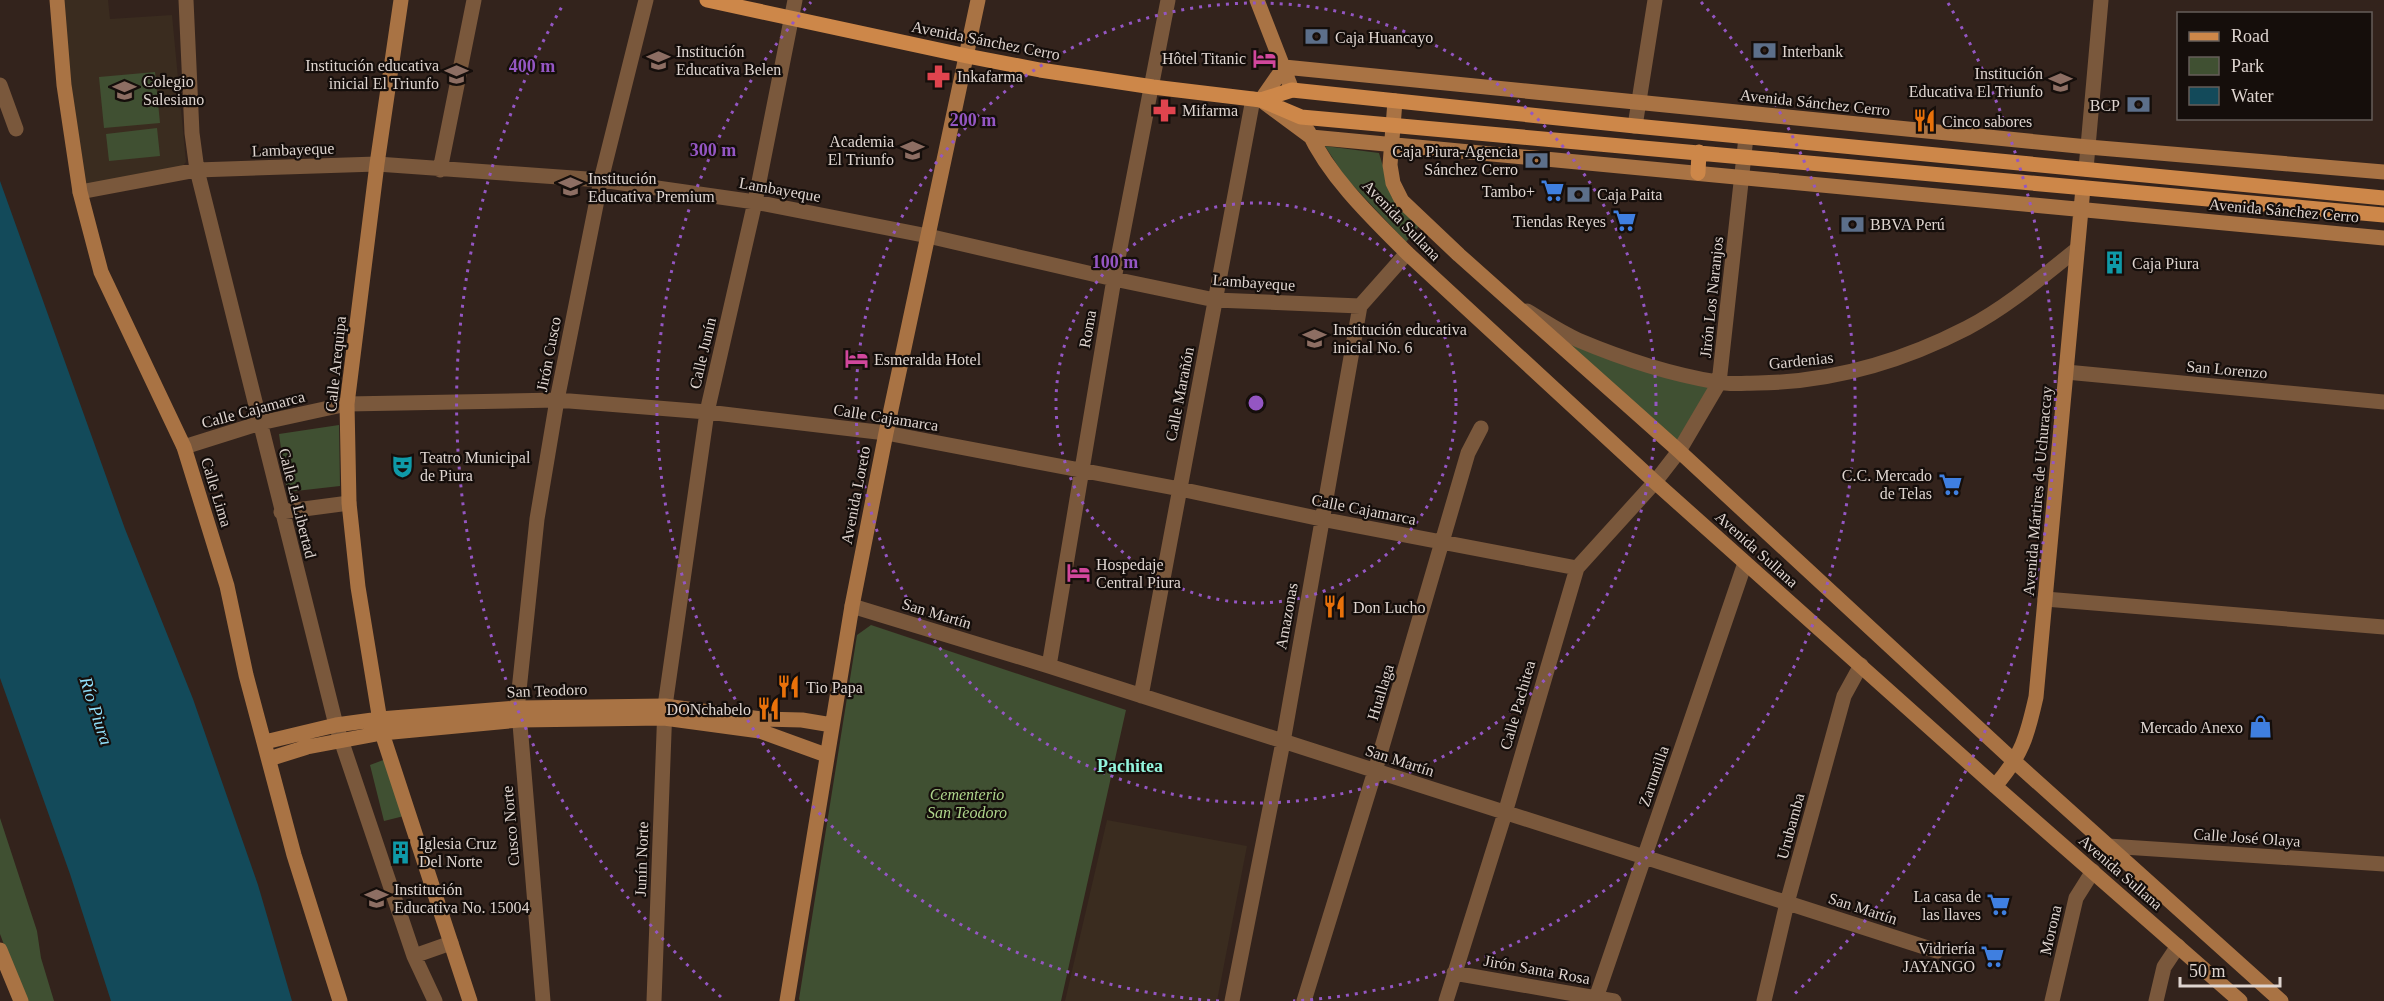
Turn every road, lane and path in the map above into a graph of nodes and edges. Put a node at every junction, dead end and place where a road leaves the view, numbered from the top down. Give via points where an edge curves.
1 (57, 0) edge
2 (186, 0) edge
3 (401, 0) edge
4 (474, 0) edge
5 (646, 0) edge
6 (707, 0) edge
7 (795, 0) edge
8 (978, 0) edge
9 (1168, 0) edge
10 (1257, 0) edge
11 (1655, 0) edge
12 (2101, 0) edge
13 (792, 18) junction
14 (967, 56) junction
15 (1284, 67) junction
16 (0, 85) edge
17 (1153, 87) junction
18 (1292, 90) junction
19 (1257, 99) junction
20 (1395, 101) junction
21 (1638, 103) junction
22 (1301, 117) junction
23 (1393, 126) junction
24 (1635, 126) junction
25 (16, 129) dead end
26 (1311, 137) junction
27 (1746, 137) junction
28 (1392, 145) junction
29 (2088, 147) junction
30 (1699, 152) junction
31 (1744, 156) junction
32 (377, 164) junction
33 (2086, 169) junction
34 (440, 170) junction
35 (197, 171) junction
36 (2384, 172) edge
37 (1698, 173) junction
38 (1742, 178) junction
39 (601, 180) junction
40 (2083, 188) junction
41 (80, 192) junction
42 (2384, 198) edge
43 (755, 202) junction
44 (2081, 209) junction
45 (2384, 215) edge
46 (928, 236) junction
47 (2384, 238) edge
48 (2077, 249) junction
49 (1407, 253) junction
50 (1114, 279) junction
51 (1215, 300) junction
52 (1511, 302) junction
53 (1360, 306) junction
54 (2066, 372) junction
55 (1719, 383) junction
56 (557, 400) junction
57 (2384, 402) edge
58 (347, 404) junction
59 (707, 412) junction
60 (260, 423) junction
61 (1481, 428) dead end
62 (886, 433) junction
63 (184, 447) junction
64 (1679, 451) junction
65 (1081, 471) junction
66 (1655, 482) junction
67 (1180, 489) junction
68 (349, 503) junction
69 (281, 512) junction
70 (1321, 519) junction
71 (1443, 543) junction
72 (1745, 563) junction
73 (1577, 568) junction
74 (2045, 599) junction
75 (852, 606) junction
76 (2384, 627) edge
77 (1861, 665) junction
78 (1049, 666) junction
79 (1141, 696) junction
80 (664, 712) junction
81 (519, 714) junction
82 (832, 724) junction
83 (381, 726) junction
84 (339, 732) junction
85 (265, 742) junction
86 (1283, 742) junction
87 (826, 755) junction
88 (269, 759) junction
89 (2015, 762) junction
90 (1375, 771) junction
91 (1995, 786) junction
92 (1505, 813) junction
93 (2108, 846) junction
94 (1644, 857) junction
95 (2384, 864) edge
96 (2093, 871) junction
97 (1787, 903) junction
98 (451, 943) junction
99 (2178, 946) junction
100 (0, 950) edge
101 (1937, 951) dead end
102 (414, 956) junction
103 (1454, 973) junction
104 (1595, 999) edge
105 (21, 1001) edge
106 (340, 1001) edge
107 (435, 1001) edge
108 (470, 1001) edge
109 (543, 1001) edge
110 (654, 1001) edge
111 (787, 1001) edge
112 (1232, 1001) edge
113 (1304, 1001) edge
114 (1446, 1001) edge
115 (1614, 1001) edge
116 (1764, 1001) edge
117 (2052, 1001) edge
118 (2156, 1001) edge
119 (2240, 1001) edge
120 (2281, 1001) edge

1 - 41 main road, Calle Lima via 64,85
2 - 35 street, Calle La Libertad
3 - 32 main road, Calle Arequipa
4 - 34 street
5 - 39 street, Jirón Cusco
6 - 13 main road, Avenida Sánchez Cerro
7 - 13 street, Calle Junín
8 - 14 main road, Avenida Loreto
9 - 17 street, Roma
10 - 15 main road
11 - 21 street
12 - 29 street
13 - 14 main road, Avenida Sánchez Cerro
13 - 43 street, Calle Junín
14 - 17 main road, Avenida Sánchez Cerro
14 - 46 main road, Avenida Loreto
15 - 18 main road
15 - 19 main road
15 - 21 main road, Avenida Sánchez Cerro
16 - 25 street
17 - 19 main road, Avenida Sánchez Cerro
17 - 50 street, Roma
18 - 19 main road, Avenida Sánchez Cerro
18 - 20 main road, Avenida Sánchez Cerro
18 - 22 main road, Avenida Sullana
19 - 22 main road, Avenida Sánchez Cerro
19 - 26 main road, Avenida Sánchez Cerro
19 - 51 street, Calle Marañón
20 - 23 main road, Avenida Sullana
20 - 24 main road, Avenida Sánchez Cerro
21 - 24 street
21 - 29 main road, Avenida Sánchez Cerro
22 - 23 main road, Avenida Sánchez Cerro
22 - 26 main road, Avenida Sullana
23 - 28 main road, Avenida Sullana
23 - 30 main road, Avenida Sánchez Cerro
24 - 27 main road, Avenida Sánchez Cerro
26 - 28 main road, Avenida Sánchez Cerro
26 - 49 main road, Avenida Sullana via 1350,192
27 - 31 street, Jirón Los Naranjos
27 - 33 main road, Avenida Sánchez Cerro
28 - 37 main road, Avenida Sánchez Cerro
28 - 52 main road, Avenida Sullana via 1390,165 1402,201
29 - 33 street
29 - 36 main road, Avenida Sánchez Cerro
30 - 31 main road, Avenida Sánchez Cerro
30 - 37 main road
31 - 38 street, Jirón Los Naranjos
31 - 40 main road, Avenida Sánchez Cerro
32 - 34 street, Lambayeque
32 - 35 street, Lambayeque
32 - 58 main road, Calle Arequipa
33 - 42 main road, Avenida Sánchez Cerro
34 - 39 street, Lambayeque
35 - 41 street, Lambayeque
35 - 60 street, Calle La Libertad
37 - 38 main road, Avenida Sánchez Cerro
38 - 44 main road, Avenida Sánchez Cerro
38 - 55 street, Jirón Los Naranjos
39 - 43 street, Lambayeque
39 - 56 street, Jirón Cusco
40 - 44 main road, Avenida Mártires de Uchuraccay
40 - 45 main road, Avenida Sánchez Cerro
41 - 63 main road, Calle Lima via 108,290
43 - 46 street, Lambayeque
43 - 59 street, Calle Junín
44 - 47 main road, Avenida Sánchez Cerro
44 - 48 main road, Avenida Mártires de Uchuraccay
46 - 50 street, Lambayeque
46 - 62 main road, Avenida Loreto
48 - 54 main road, Avenida Mártires de Uchuraccay
48 - 55 street, Gardenias via 2022,293 1968,328 1909,355 1827,378
49 - 53 street
49 - 66 main road, Avenida Sullana
50 - 51 street, Lambayeque
50 - 65 street, Roma
51 - 53 street, Lambayeque
51 - 67 street, Calle Marañón
52 - 55 street, Gardenias via 1596,347 1646,366
52 - 64 main road, Avenida Sullana
53 - 70 street, Amazonas
54 - 57 street, San Lorenzo
54 - 74 main road, Avenida Mártires de Uchuraccay
55 - 64 street, Jirón Los Naranjos
56 - 58 street, Calle Cajamarca
56 - 59 street, Calle Cajamarca
56 - 81 street, Jirón Cusco via 537,519
58 - 60 street, Calle Cajamarca
58 - 68 main road, Calle Arequipa
59 - 62 street, Calle Cajamarca
59 - 80 street, Calle Junín
60 - 63 street, Calle Cajamarca
60 - 69 street, Calle La Libertad
61 - 71 street, Huallaga via 1468,453
62 - 65 street, Calle Cajamarca
62 - 75 main road, Avenida Loreto
63 - 85 main road, Calle Lima via 227,586
64 - 66 street, Calle Pachitea
64 - 89 main road, Avenida Sullana
65 - 67 street, Calle Cajamarca
65 - 78 street, Roma
66 - 72 main road, Avenida Sullana
66 - 73 street, Calle Pachitea
67 - 70 street, Calle Cajamarca
67 - 79 street, Calle Marañón
68 - 69 street
68 - 83 main road, Calle Arequipa via 358,587
69 - 84 street, Calle La Libertad
70 - 71 street, Calle Cajamarca
70 - 86 street, Amazonas
71 - 73 street, Calle Cajamarca
71 - 90 street, Huallaga
72 - 77 main road, Avenida Sullana
72 - 94 street, Zarumilla
73 - 92 street, Calle Pachitea
74 - 76 street
74 - 89 main road, Avenida Mártires de Uchuraccay via 2036,697 2027,737
75 - 78 street, San Martín
75 - 82 main road, Avenida Loreto
77 - 91 main road, Avenida Sullana
77 - 97 street, Urubamba via 1844,696
78 - 79 street, San Martín
79 - 86 street, San Martín
80 - 81 main road, San Teodoro
80 - 82 main road, San Teodoro
80 - 87 main road, San Teodoro via 760,731
80 - 110 street, Junín Norte
81 - 83 main road, San Teodoro
81 - 109 street, Cusco Norte
82 - 87 main road, Avenida Loreto
83 - 84 main road, San Teodoro
83 - 98 main road, Calle Arequipa
84 - 85 main road, San Teodoro
84 - 88 main road, San Teodoro
84 - 102 street, Calle La Libertad
85 - 88 main road, Calle Lima
86 - 90 street, San Martín
86 - 112 street, Amazonas
87 - 111 main road, Avenida Loreto
88 - 106 main road, Calle Lima via 294,855
89 - 91 main road, Avenida Mártires de Uchuraccay
89 - 93 main road, Avenida Sullana
90 - 92 street, San Martín
90 - 113 street, Huallaga
91 - 96 main road, Avenida Sullana
92 - 94 street, San Martín
92 - 103 street, Calle Pachitea
93 - 95 street, Calle José Olaya
93 - 120 main road, Avenida Sullana
94 - 97 street, San Martín
94 - 104 street, Zarumilla
96 - 99 main road, Avenida Sullana
96 - 117 street, Morona via 2076,898
97 - 101 street, San Martín
97 - 116 street, Urubamba
98 - 102 street
98 - 108 main road, Calle Arequipa
99 - 118 street via 2164,967
99 - 119 main road, Avenida Sullana
100 - 105 main road
102 - 107 street, Calle La Libertad
103 - 104 street, Jirón Santa Rosa
103 - 114 street, Calle Pachitea
104 - 115 street, Jirón Santa Rosa

